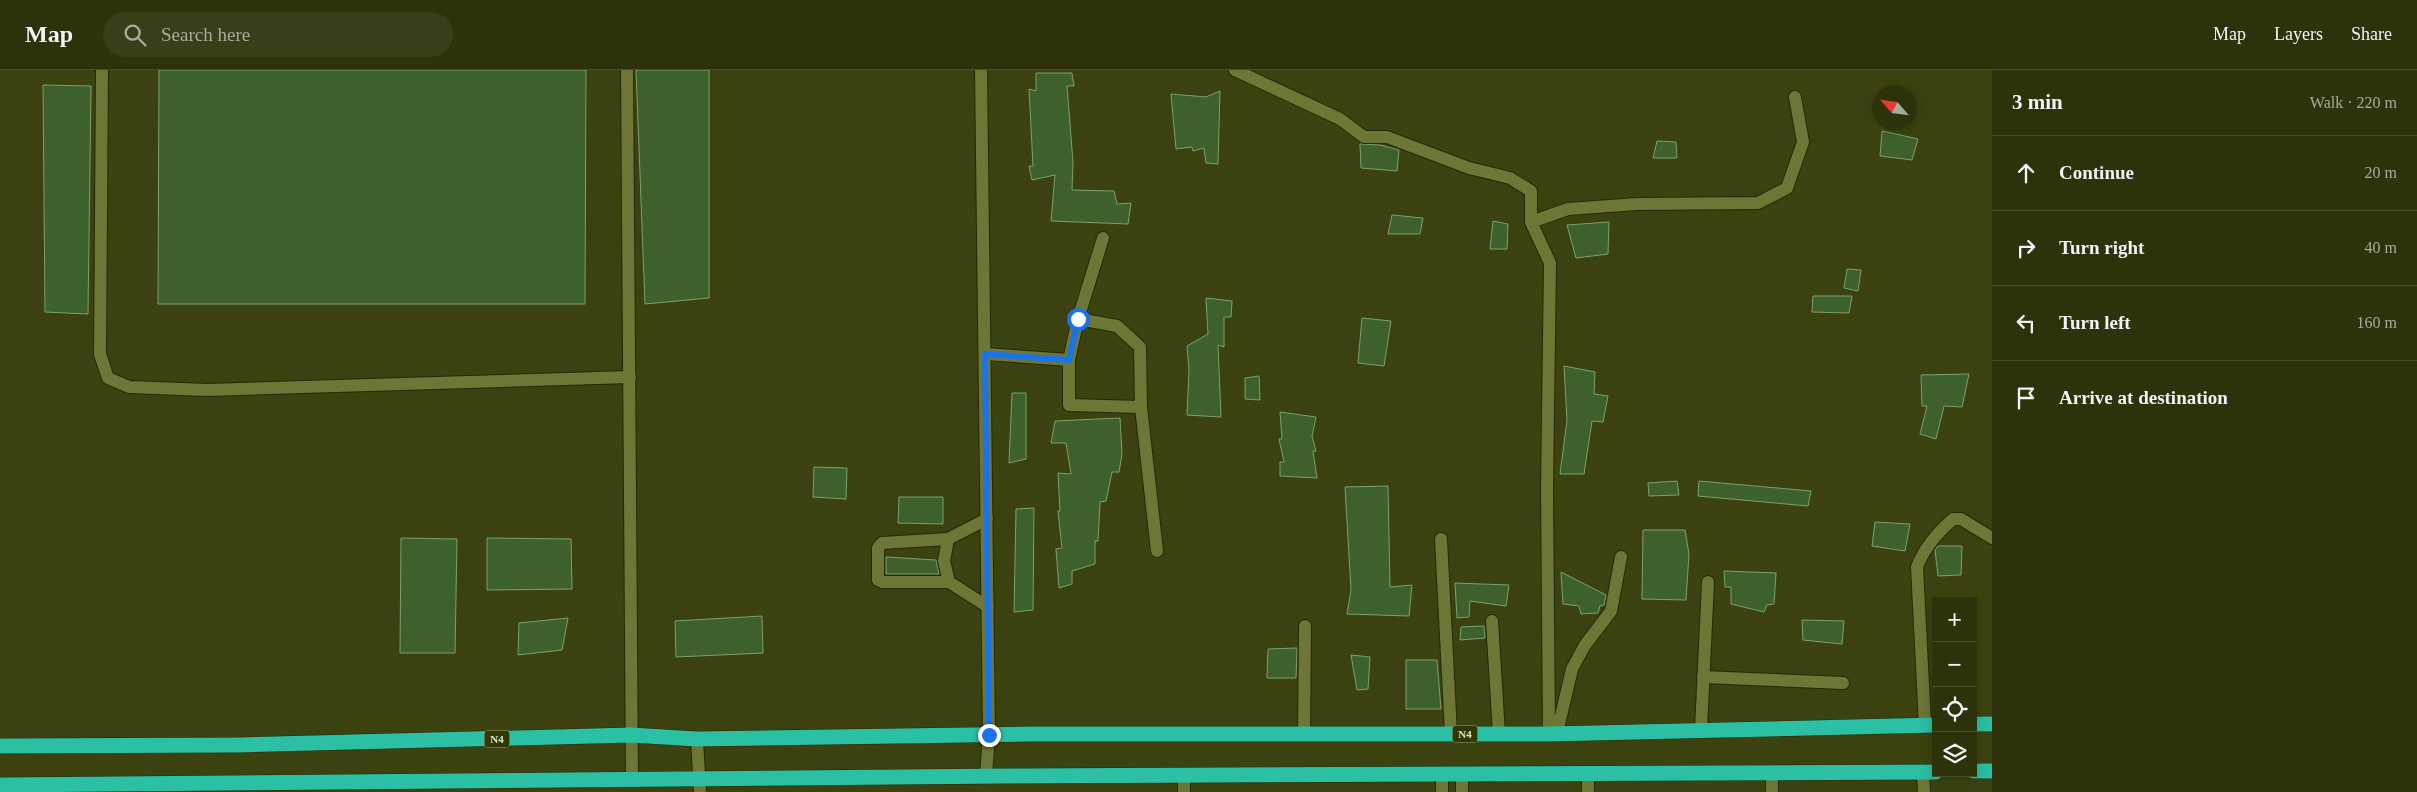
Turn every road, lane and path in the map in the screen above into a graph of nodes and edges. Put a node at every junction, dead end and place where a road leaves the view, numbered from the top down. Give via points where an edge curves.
1 (102, 70) edge
2 (627, 70) edge
3 (981, 70) edge
4 (1235, 70) edge
5 (1795, 97) dead end
6 (1531, 222) junction
7 (1103, 238) dead end
8 (1078, 319) junction
9 (985, 354) junction
10 (1069, 360) junction
11 (630, 377) junction
12 (1141, 407) junction
13 (987, 519) junction
14 (1992, 538) edge
15 (948, 539) junction
16 (1440, 539) dead end
17 (1157, 551) dead end
18 (1621, 557) dead end
19 (949, 582) junction
20 (1708, 582) dead end
21 (988, 607) junction
22 (1492, 621) dead end
23 (1305, 626) dead end
24 (1703, 677) junction
25 (1843, 683) dead end
26 (1977, 724) edge
27 (1992, 724) edge
28 (1930, 725) edge
29 (1701, 729) junction
30 (1304, 734) junction
31 (1451, 734) junction
32 (1499, 734) junction
33 (1553, 734) junction
34 (631, 735) junction
35 (989, 735) junction
36 (697, 739) junction
37 (0, 746) edge
38 (1977, 771) edge
39 (1992, 771) edge
40 (1930, 772) edge
41 (1772, 773) junction
42 (1442, 774) junction
43 (1462, 774) junction
44 (1588, 774) junction
45 (1184, 775) junction
46 (986, 776) junction
47 (632, 779) junction
48 (0, 785) edge
49 (700, 785) edge
50 (549, 787) edge
51 (1184, 792) edge
52 (1442, 792) edge
53 (1462, 792) edge
54 (1588, 792) edge
55 (1772, 792) edge
56 (1924, 792) edge

1 - 11 street via 100,354 108,378 129,387 207,390
2 - 11 street
3 - 9 street
4 - 6 street via 1340,119 1364,137 1387,137 1469,168 1510,178 1531,190
5 - 6 street via 1803,142 1787,188 1758,203 1637,204 1568,209
6 - 33 street via 1550,263 1546,488
7 - 8 street
8 - 10 street
8 - 12 street via 1117,326 1140,347
9 - 10 street
9 - 13 street
10 - 12 street via 1069,405
11 - 34 street
12 - 17 street
13 - 15 street
13 - 21 street
14 - 28 street via 1961,519 1952,519 1926,549 1917,567
15 - 19 street via 944,561
15 - 19 street via 882,543 878,548 878,580
16 - 31 street
18 - 33 street via 1611,611 1585,645 1572,669
19 - 21 street
20 - 24 street
21 - 35 street
22 - 32 street
23 - 30 street
24 - 25 street
24 - 29 street
26 - 27 highway
28 - 29 highway, N4
29 - 33 highway, N4
30 - 31 highway, N4
30 - 35 highway, N4
31 - 32 highway, N4
32 - 33 highway, N4
34 - 36 highway, N4
34 - 37 highway, N4 via 239,745
34 - 47 street
35 - 36 highway, N4
35 - 46 street
36 - 49 street
38 - 39 highway
40 - 41 highway
40 - 56 street
41 - 44 highway
41 - 55 street
42 - 43 highway
42 - 45 highway
42 - 52 street
43 - 44 highway
43 - 53 street
44 - 54 street
45 - 46 highway
45 - 51 street
46 - 49 highway
47 - 49 highway
47 - 50 highway
48 - 50 highway

